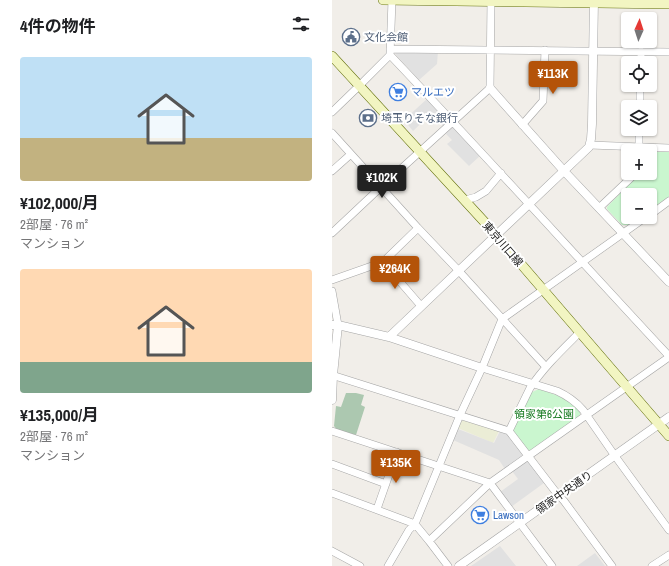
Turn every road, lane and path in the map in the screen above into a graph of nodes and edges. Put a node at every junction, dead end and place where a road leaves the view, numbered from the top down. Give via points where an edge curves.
1 (383, 0) edge
2 (392, 0) edge
3 (491, 1) edge
4 (594, 2) edge
5 (669, 4) edge
6 (490, 50) junction
7 (544, 50) junction
8 (593, 51) junction
9 (641, 51) junction
10 (390, 52) junction
11 (669, 52) edge
12 (332, 56) edge
13 (641, 56) edge
14 (359, 86) junction
15 (490, 88) junction
16 (332, 112) edge
17 (453, 121) junction
18 (522, 125) junction
19 (332, 133) edge
20 (590, 145) junction
21 (621, 148) edge
22 (657, 148) edge
23 (669, 148) edge
24 (419, 152) junction
25 (351, 154) junction
26 (332, 171) edge
27 (564, 171) junction
28 (501, 173) junction
29 (629, 180) edge
30 (381, 187) junction
31 (465, 200) junction
32 (669, 201) edge
33 (529, 203) junction
34 (599, 208) junction
35 (657, 209) edge
36 (636, 224) edge
37 (418, 228) junction
38 (332, 232) edge
39 (623, 233) junction
40 (496, 234) junction
41 (383, 262) junction
42 (582, 262) junction
43 (458, 270) junction
44 (332, 280) edge
45 (668, 280) edge
46 (543, 290) junction
47 (332, 291) edge
48 (421, 306) junction
49 (502, 319) junction
50 (335, 325) edge
51 (579, 333) junction
52 (389, 337) junction
53 (669, 356) edge
54 (546, 367) junction
55 (482, 368) junction
56 (333, 375) edge
57 (533, 383) junction
58 (626, 387) junction
59 (332, 400) edge
60 (460, 415) junction
61 (587, 415) junction
62 (669, 417) edge
63 (658, 425) junction
64 (509, 430) junction
65 (332, 431) edge
66 (669, 436) edge
67 (397, 452) junction
68 (528, 456) junction
69 (615, 456) junction
70 (332, 464) edge
71 (439, 466) junction
72 (490, 483) junction
73 (386, 484) junction
74 (332, 493) edge
75 (559, 495) junction
76 (377, 509) junction
77 (520, 523) junction
78 (415, 524) junction
79 (669, 530) edge
80 (429, 541) junction
81 (332, 551) edge
82 (669, 555) edge
83 (358, 566) edge
84 (388, 566) edge
85 (448, 566) edge
86 (459, 566) edge
87 (552, 566) edge
88 (612, 566) edge
89 (652, 566) edge

1 - 2 main road
2 - 3 main road
2 - 10 street
3 - 4 main road
3 - 6 street
4 - 5 main road
4 - 8 street
6 - 7 street
6 - 10 street
6 - 15 street
7 - 8 street
7 - 18 street via 543,101
8 - 9 street
8 - 20 street
9 - 11 street
9 - 13 street
10 - 14 street
10 - 17 street
12 - 14 main road, 東京川口線
14 - 16 street
14 - 24 main road, 東京川口線
15 - 17 street
15 - 18 street
17 - 24 street
17 - 28 street
18 - 27 street
19 - 25 street
20 - 21 street
20 - 27 street
22 - 23 street
24 - 30 street
24 - 31 main road, 東京川口線
25 - 26 street
25 - 30 street
27 - 33 street
27 - 34 street
28 - 31 street via 486,191
28 - 33 street
29 - 34 street
30 - 37 street
30 - 38 street
31 - 40 main road, 東京川口線
32 - 35 street
33 - 40 street
33 - 42 street
34 - 39 street
36 - 39 street
37 - 41 street
37 - 43 street
39 - 42 street
39 - 45 street
40 - 43 street
40 - 46 main road, 東京川口線
41 - 44 street
41 - 48 street
42 - 46 street
42 - 53 street
43 - 48 street
43 - 49 street
46 - 49 street
46 - 51 main road, 東京川口線
47 - 50 street
48 - 52 street
49 - 54 street
49 - 55 street
50 - 52 street
50 - 56 street
51 - 54 street
51 - 58 main road, 東京川口線
52 - 55 street
53 - 58 street
54 - 57 street
55 - 57 street
55 - 60 street
56 - 59 street
56 - 60 street
57 - 61 street via 567,396
57 - 64 street
58 - 61 street
58 - 63 main road, 東京川口線
60 - 64 street
60 - 71 street
61 - 68 street
61 - 69 street
62 - 63 street, 領家中央通り
63 - 66 main road, 東京川口線
63 - 69 street, 領家中央通り
64 - 68 street
65 - 67 street
67 - 71 street
67 - 73 street
68 - 72 street
68 - 75 street
69 - 75 street, 領家中央通り
69 - 79 street
70 - 73 street
71 - 72 street
71 - 78 street
72 - 77 street
72 - 80 street
73 - 76 street
74 - 76 street
75 - 77 street, 領家中央通り
75 - 88 street
76 - 78 street
77 - 86 street, 領家中央通り
77 - 87 street
78 - 80 street
78 - 84 street
80 - 85 street
81 - 83 street
82 - 89 street

